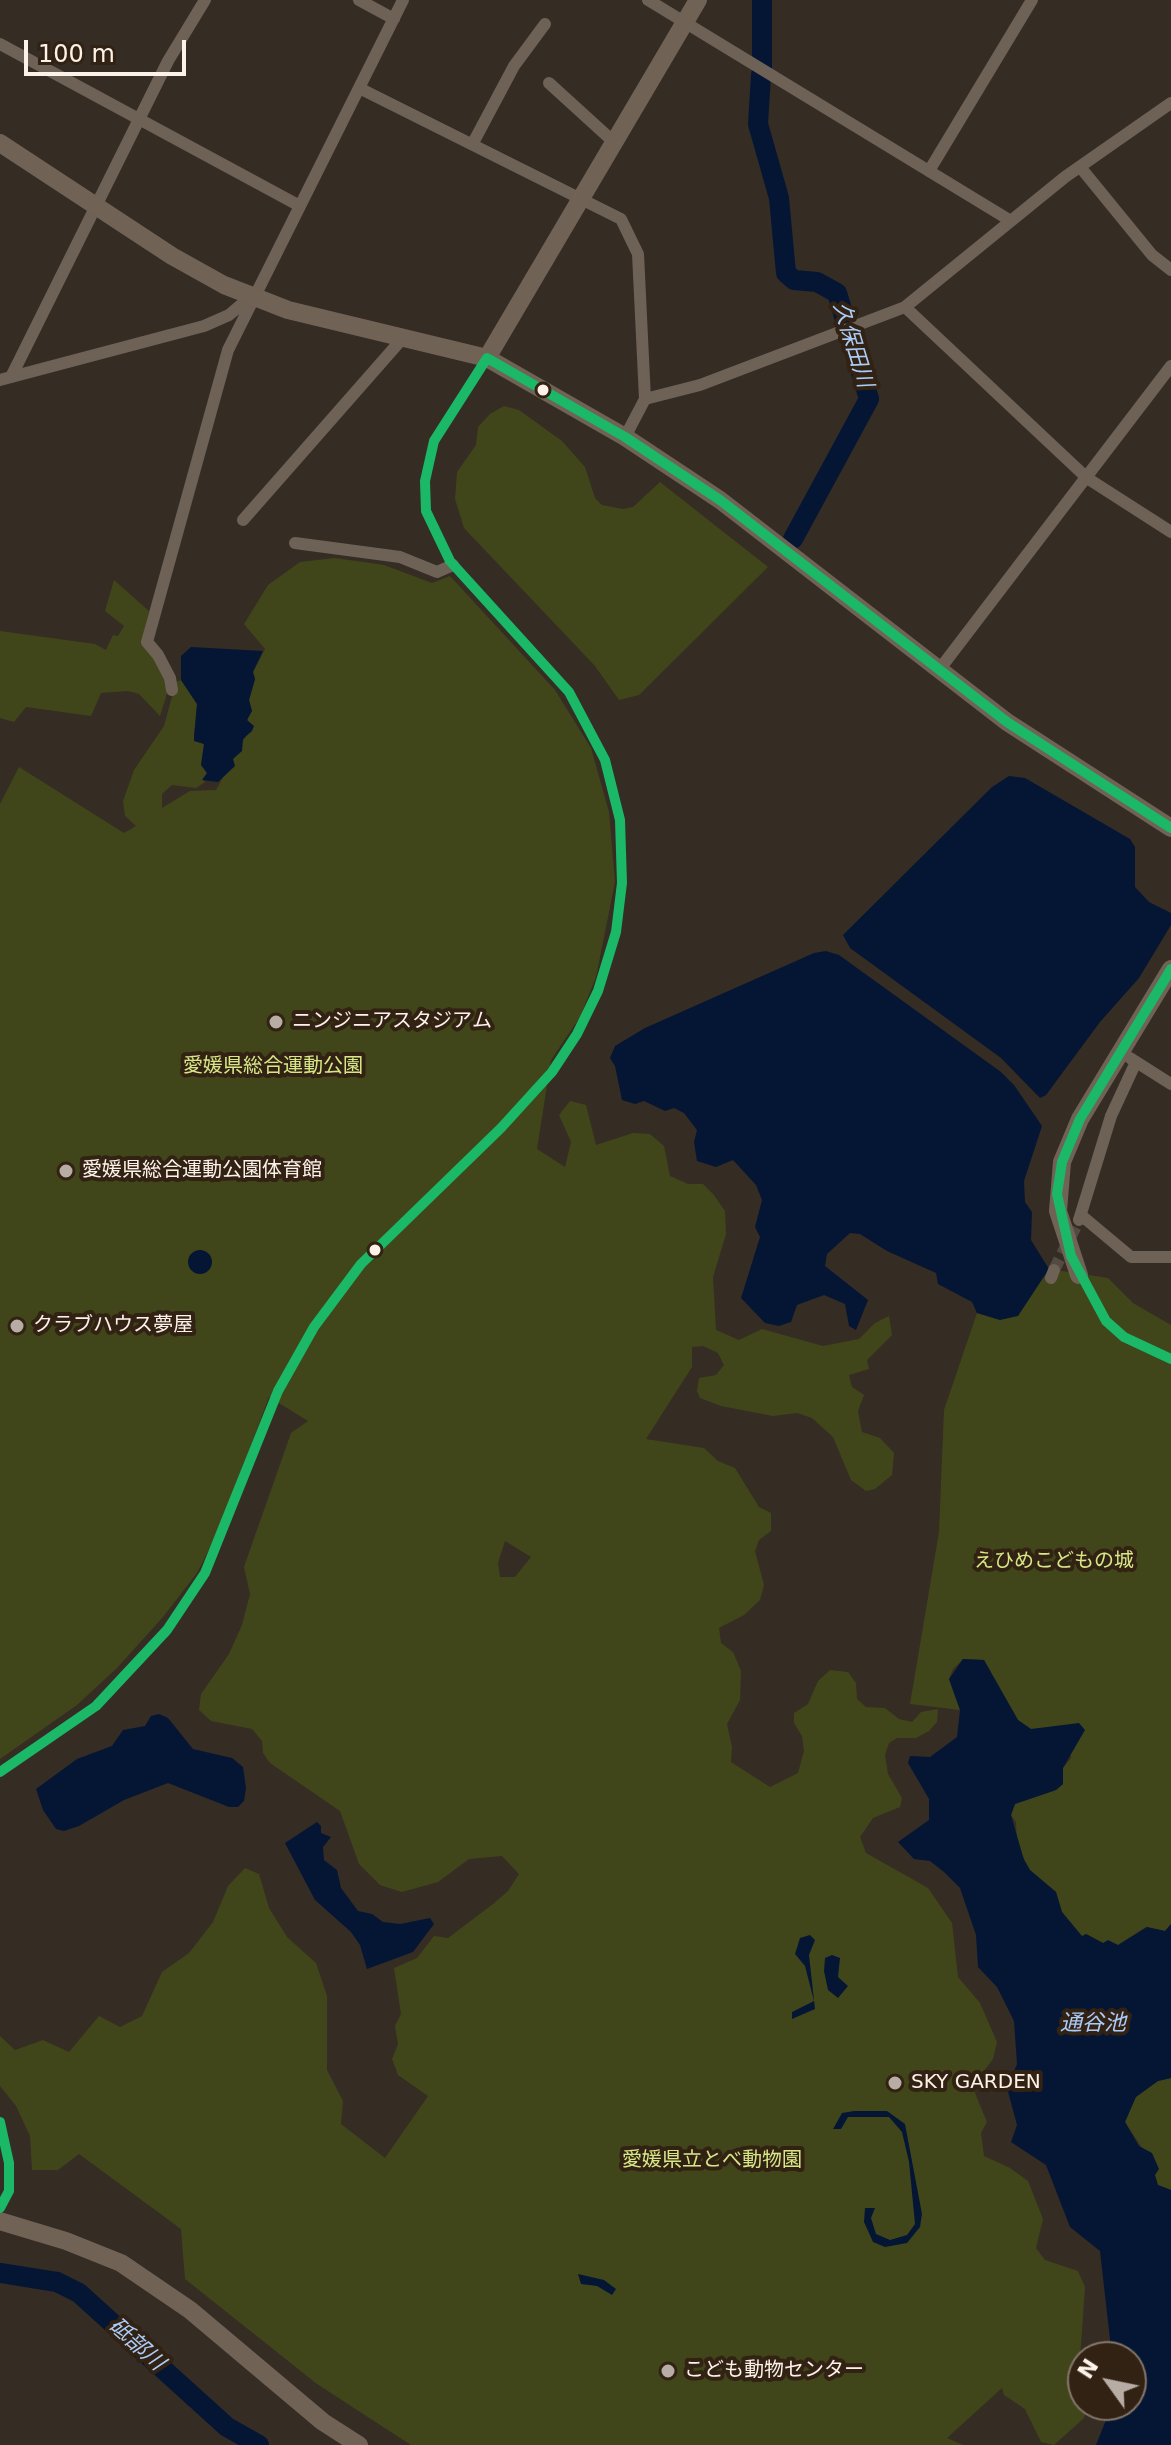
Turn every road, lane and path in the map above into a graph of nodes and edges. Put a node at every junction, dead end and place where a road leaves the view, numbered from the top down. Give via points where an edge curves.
1 (205, 0) edge
2 (359, 0) edge
3 (403, 0) edge
4 (648, 0) edge
5 (698, 0) edge
6 (1032, 0) edge
7 (394, 19) junction
8 (545, 24) dead end
9 (686, 24) junction
10 (0, 44) edge
11 (549, 83) dead end
12 (361, 89) junction
13 (1171, 103) edge
14 (141, 119) junction
15 (0, 143) edge
16 (473, 143) junction
17 (616, 144) junction
18 (1081, 168) junction
19 (929, 171) junction
20 (585, 198) junction
21 (298, 205) junction
22 (96, 206) junction
23 (1011, 221) junction
24 (1171, 270) edge
25 (252, 296) junction
26 (905, 307) junction
27 (402, 339) junction
28 (491, 360) junction
29 (1171, 366) edge
30 (6, 378) edge
31 (645, 399) junction
32 (625, 437) junction
33 (1087, 478) junction
34 (243, 520) dead end
35 (1171, 532) edge
36 (295, 543) dead end
37 (453, 565) dead end
38 (939, 670) junction
39 (172, 690) dead end
40 (1171, 828) edge
41 (1171, 969) edge
42 (1128, 1057) junction
43 (1171, 1084) edge
44 (1171, 1257) edge
45 (1079, 1275) dead end
46 (0, 2221) edge
47 (359, 2445) edge

1 - 14 street
2 - 7 street
3 - 7 street
4 - 9 street
5 - 9 street
6 - 19 street
7 - 12 street
8 - 16 street via 514,66
9 - 17 street
9 - 19 street
10 - 14 street
11 - 17 street
12 - 16 street
12 - 21 street
13 - 18 street
14 - 21 street
14 - 22 street
15 - 22 street
16 - 20 street
17 - 20 street
18 - 23 street
18 - 24 street via 1152,255
19 - 23 street
20 - 28 street
20 - 31 street via 621,219 638,254
21 - 25 street
22 - 25 street via 198,271
22 - 30 street
23 - 26 street
25 - 27 street
25 - 30 street via 204,326
25 - 39 street via 224,363 147,642
26 - 31 street via 688,389
26 - 33 street
27 - 28 street
27 - 34 street
28 - 32 street
29 - 33 street
31 - 32 street
32 - 38 street via 720,500
33 - 35 street
33 - 38 street
36 - 37 street via 400,557 437,572
38 - 40 street via 1078,771
41 - 42 street
42 - 43 street
42 - 44 street via 1080,1218 1131,1257
42 - 45 street via 1080,1119 1059,1177 1058,1211
46 - 47 street via 121,2263 190,2310 323,2422

